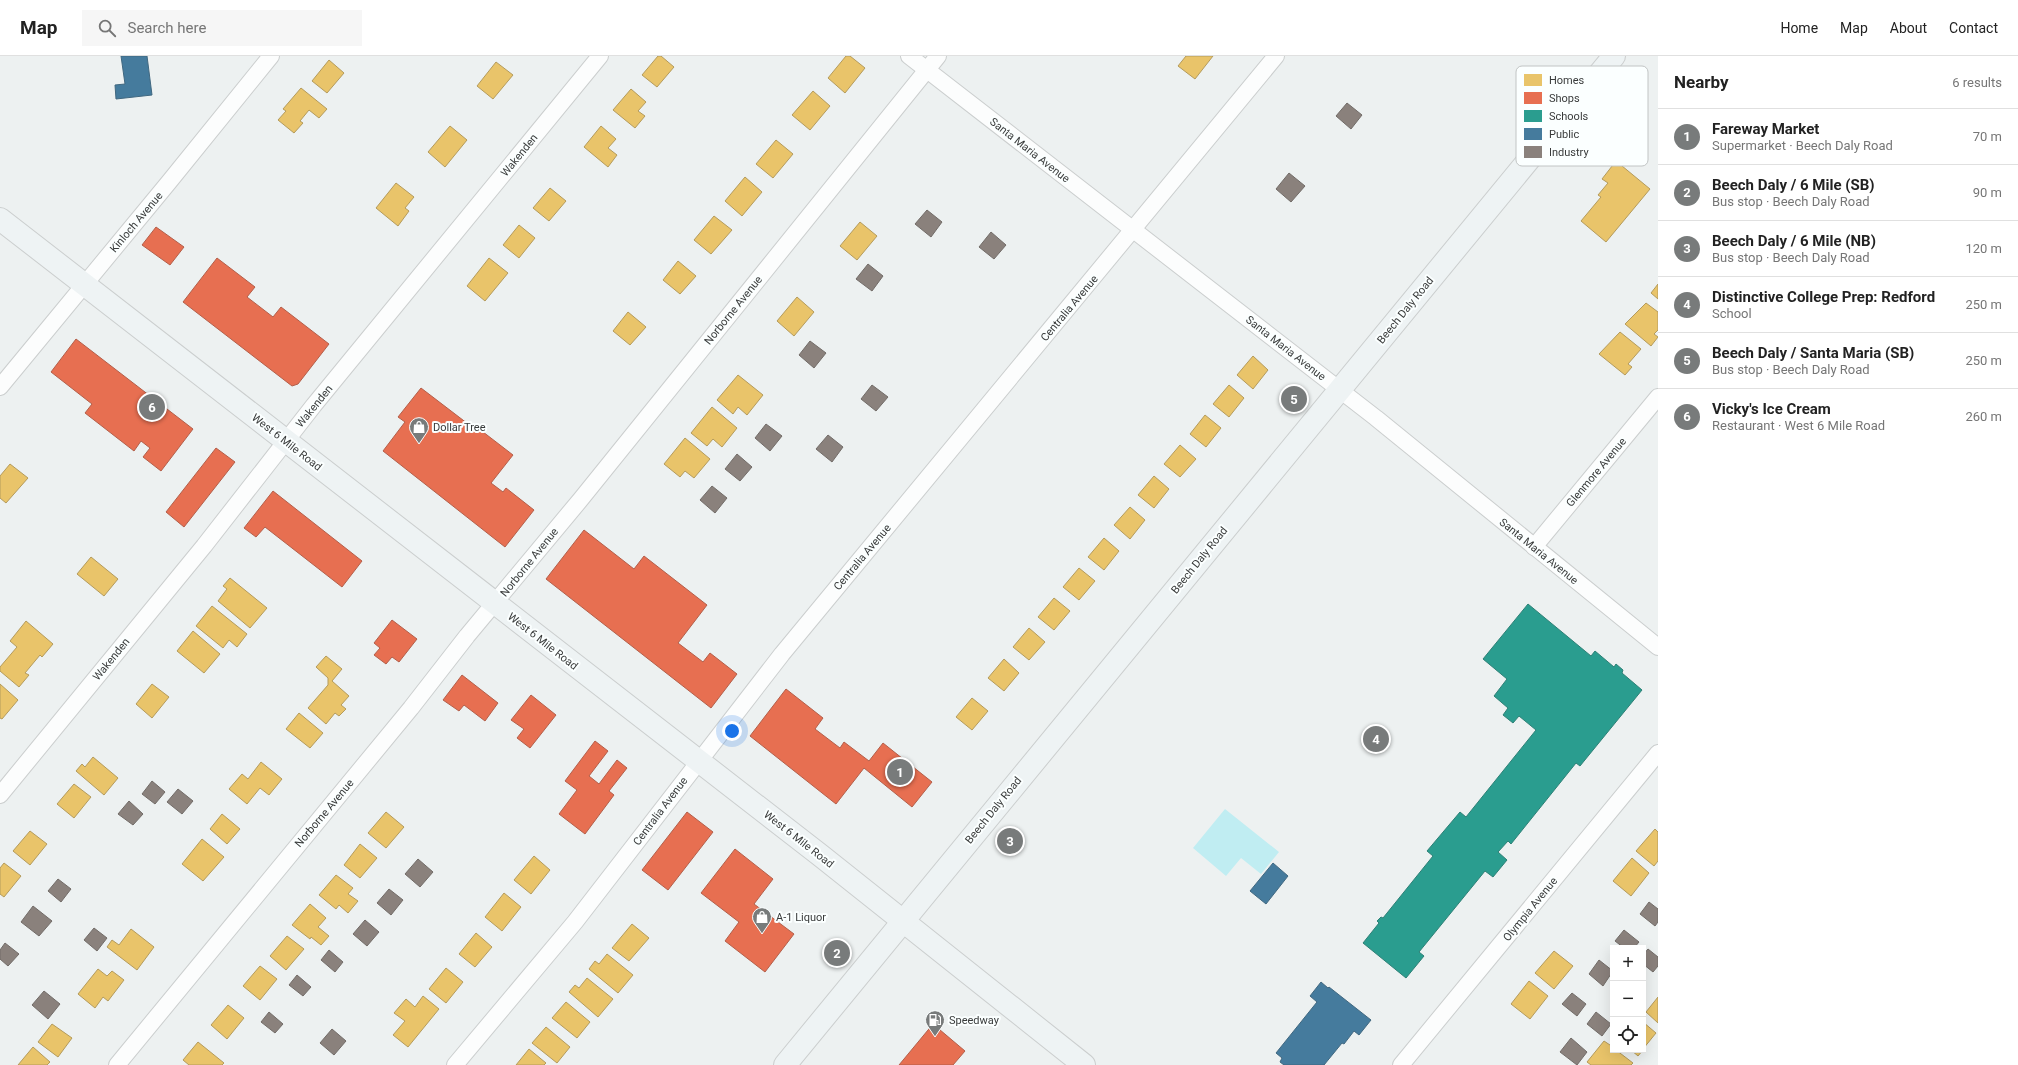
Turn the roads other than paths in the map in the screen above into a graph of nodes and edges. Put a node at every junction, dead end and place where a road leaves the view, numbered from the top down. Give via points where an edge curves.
1 (271, 56) edge
2 (600, 56) edge
3 (909, 56) edge
4 (938, 56) edge
5 (1276, 56) edge
6 (1614, 56) edge
7 (1606, 66) edge
8 (926, 70) junction
9 (1524, 166) edge
10 (0, 219) edge
11 (1134, 229) junction
12 (84, 284) junction
13 (0, 387) edge
14 (1340, 390) junction
15 (1658, 397) edge
16 (286, 440) junction
17 (1534, 547) junction
18 (495, 603) junction
19 (1658, 648) edge
20 (1658, 753) edge
21 (698, 761) junction
22 (0, 795) edge
23 (903, 920) junction
24 (789, 1064) edge
25 (117, 1065) edge
26 (455, 1065) edge
27 (1084, 1065) edge
28 (1401, 1065) edge

1 - 12 street, Kinloch Avenue
2 - 16 street, Wakenden
3 - 8 street, Santa Maria Avenue
4 - 8 street, Norborne Avenue
5 - 11 street, Centralia Avenue
6 - 7 main road, Beech Daly Road
8 - 11 street, Santa Maria Avenue
8 - 18 street, Norborne Avenue
9 - 14 main road, Beech Daly Road
10 - 12 main road, West 6 Mile Road
11 - 14 street, Santa Maria Avenue
11 - 21 street, Centralia Avenue via 782,654
12 - 13 street, Kinloch Avenue
12 - 16 main road, West 6 Mile Road
14 - 17 street, Santa Maria Avenue
14 - 23 main road, Beech Daly Road
15 - 17 street, Glenmore Avenue
16 - 18 main road, West 6 Mile Road
16 - 22 street, Wakenden via 204,546
17 - 19 street, Santa Maria Avenue
18 - 21 main road, West 6 Mile Road
18 - 25 street, Norborne Avenue
20 - 28 street, Olympia Avenue
21 - 23 main road, West 6 Mile Road
21 - 26 street, Centralia Avenue via 575,922
23 - 24 main road, Beech Daly Road
23 - 27 main road, West 6 Mile Road

